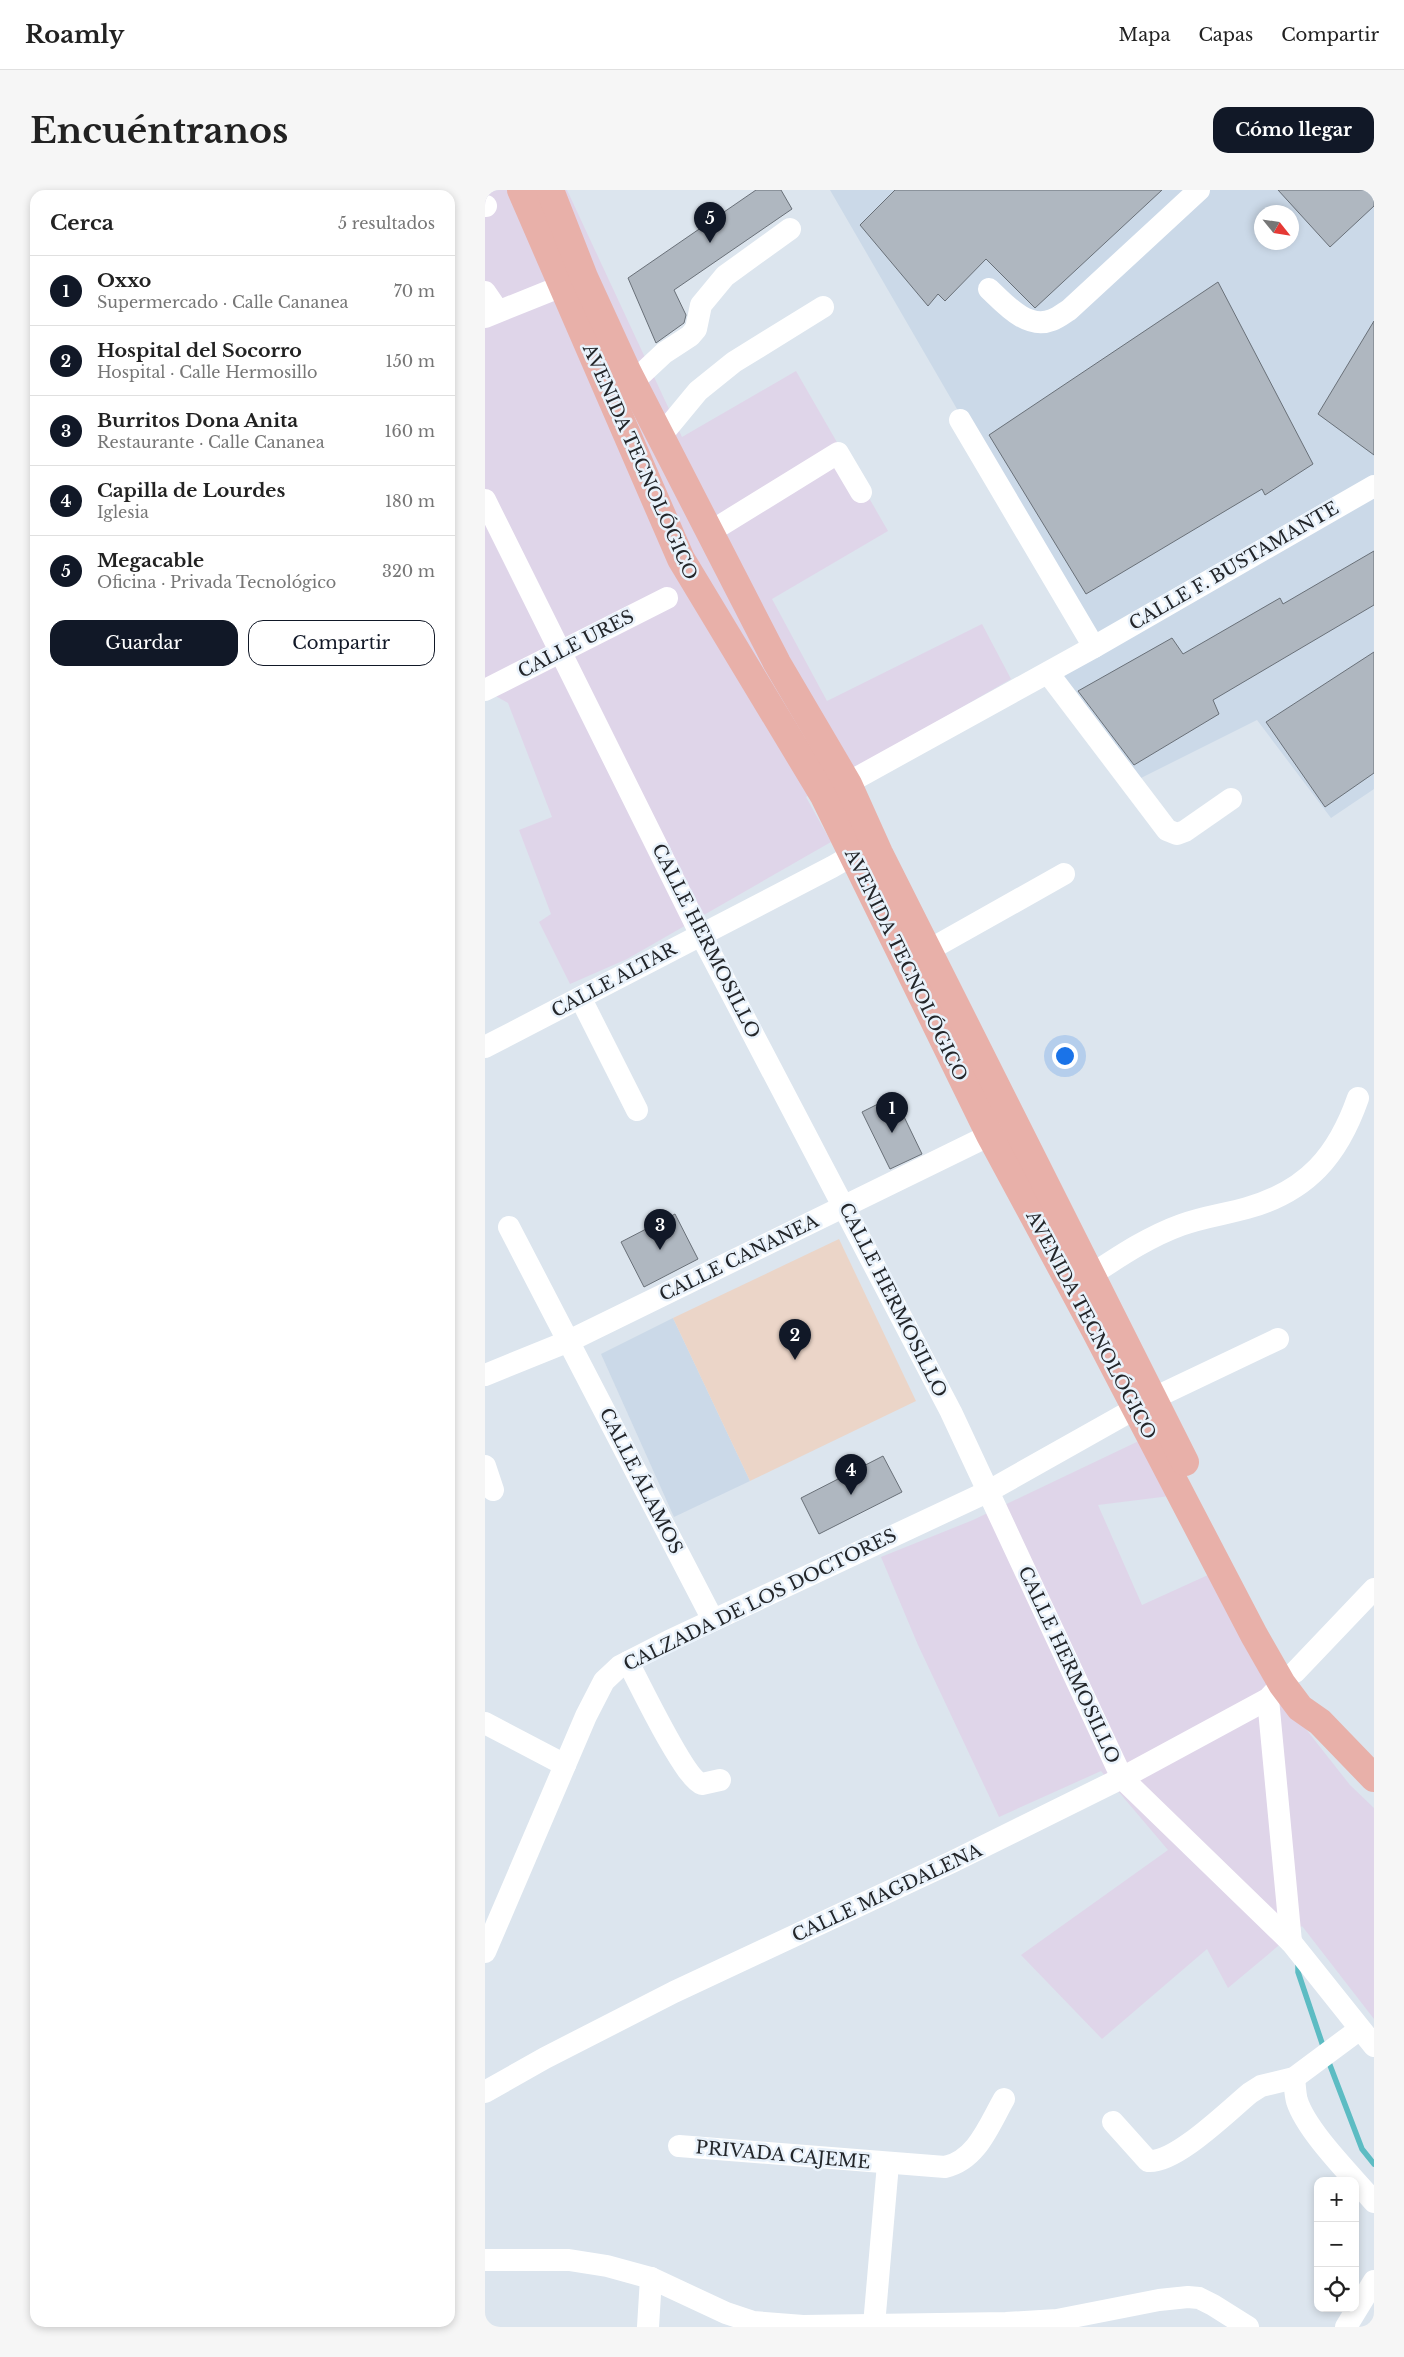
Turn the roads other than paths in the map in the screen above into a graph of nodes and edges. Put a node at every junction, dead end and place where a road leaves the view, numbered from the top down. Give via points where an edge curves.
1 (550, 190) edge
2 (1199, 190) edge
3 (525, 192) edge
4 (790, 229) dead end
5 (573, 281) junction
6 (989, 289) dead end
7 (485, 292) edge
8 (823, 307) dead end
9 (491, 314) edge
10 (633, 382) junction
11 (960, 420) dead end
12 (660, 437) junction
13 (1374, 486) edge
14 (861, 492) dead end
15 (485, 500) edge
16 (710, 532) junction
17 (667, 598) dead end
18 (1094, 647) junction
19 (559, 651) junction
20 (1048, 673) junction
21 (485, 690) edge
22 (848, 784) junction
23 (823, 796) junction
24 (1231, 799) dead end
25 (863, 848) junction
26 (1064, 874) dead end
27 (701, 935) junction
28 (929, 950) junction
29 (581, 999) junction
30 (485, 1046) edge
31 (1358, 1098) dead end
32 (637, 1110) dead end
33 (990, 1135) junction
34 (844, 1206) junction
35 (509, 1227) dead end
36 (1091, 1275) junction
37 (1278, 1339) dead end
38 (569, 1341) junction
39 (485, 1375) edge
40 (1145, 1403) junction
41 (485, 1466) edge
42 (493, 1490) dead end
43 (987, 1492) junction
44 (1374, 1589) edge
45 (713, 1620) junction
46 (628, 1662) junction
47 (1280, 1675) junction
48 (485, 1723) edge
49 (565, 1764) junction
50 (1122, 1778) junction
51 (1374, 1778) edge
52 (720, 1780) dead end
53 (1291, 1942) junction
54 (485, 1952) edge
55 (1367, 2038) edge
56 (1294, 2078) junction
57 (485, 2092) edge
58 (1004, 2099) dead end
59 (1113, 2122) dead end
60 (679, 2146) dead end
61 (888, 2164) junction
62 (1374, 2202) edge
63 (485, 2260) edge
64 (651, 2278) junction
65 (1374, 2280) edge
66 (874, 2325) junction
67 (648, 2327) edge
68 (1248, 2327) edge
69 (1346, 2327) edge

1 - 5 main road, AVENIDA TECNOLÓGICO
2 - 6 street via 1069,310 1052,320 1038,322 1025,318
3 - 5 main road, AVENIDA TECNOLÓGICO
4 - 10 street via 725,276 701,305 696,329 690,336
5 - 9 street
5 - 10 main road, AVENIDA TECNOLÓGICO
5 - 23 main road, AVENIDA TECNOLÓGICO via 681,559
7 - 9 street
8 - 12 street via 734,362 698,391
10 - 12 main road, AVENIDA TECNOLÓGICO
11 - 18 street
12 - 16 main road, AVENIDA TECNOLÓGICO
13 - 18 street, CALLE F. BUSTAMANTE
14 - 16 street via 838,454
15 - 19 street, CALLE HERMOSILLO
16 - 22 main road, AVENIDA TECNOLÓGICO via 777,663
17 - 19 street, CALLE URES
18 - 20 street, CALLE F. BUSTAMANTE
19 - 21 street, CALLE URES
19 - 27 street, CALLE HERMOSILLO
20 - 22 street, CALLE F. BUSTAMANTE
20 - 24 street via 1167,830 1177,834 1185,832
22 - 23 street, CALLE F. BUSTAMANTE
22 - 25 main road, AVENIDA TECNOLÓGICO
23 - 25 main road, AVENIDA TECNOLÓGICO
25 - 27 street, CALLE ALTAR
25 - 28 main road, AVENIDA TECNOLÓGICO
25 - 33 main road, AVENIDA TECNOLÓGICO
26 - 28 street
27 - 29 street, CALLE ALTAR
27 - 34 street, CALLE HERMOSILLO
28 - 36 main road, AVENIDA TECNOLÓGICO
29 - 30 street, CALLE ALTAR
29 - 32 street
31 - 36 street via 1348,1126 1327,1158 1305,1181 1282,1196 1181,1225 1138,1245
33 - 34 street, CALLE CANANEA
33 - 40 main road, AVENIDA TECNOLÓGICO
34 - 38 street, CALLE CANANEA
34 - 43 street, CALLE HERMOSILLO via 951,1412
35 - 38 street, CALLE ÁLAMOS
36 - 40 main road, AVENIDA TECNOLÓGICO
37 - 40 street, CALZADA DE LOS DOCTORES
38 - 39 street, CALLE CANANEA
38 - 45 street, CALLE ÁLAMOS
40 - 43 street, CALZADA DE LOS DOCTORES
40 - 47 main road, AVENIDA TECNOLÓGICO
41 - 42 street
43 - 45 street, CALZADA DE LOS DOCTORES
43 - 50 street, CALLE HERMOSILLO
44 - 47 street, CALLE MAGDALENA
45 - 46 street, CALZADA DE LOS DOCTORES
46 - 49 street, CALZADA DE LOS DOCTORES via 604,1681
46 - 52 street via 693,1777 702,1784
47 - 50 street, CALLE MAGDALENA
47 - 51 main road, AVENIDA TECNOLÓGICO
47 - 53 street
48 - 49 street
49 - 54 street, CALZADA DE LOS DOCTORES
50 - 53 street, CALLE HERMOSILLO
50 - 57 street, CALLE MAGDALENA via 943,1867 674,1992
53 - 55 street, CALLE HERMOSILLO
55 - 56 street
56 - 59 street via 1261,2086 1184,2148 1157,2162 1148,2161
56 - 62 street via 1301,2110
58 - 61 street, PRIVADA CAJEME via 976,2148 957,2164
60 - 61 street, PRIVADA CAJEME
61 - 66 street, PRIVADA CAJEME
63 - 64 street via 569,2260
64 - 66 street via 753,2322 803,2326
64 - 67 street
65 - 69 street
66 - 68 street via 1006,2324 1057,2320 1188,2297 1199,2298

